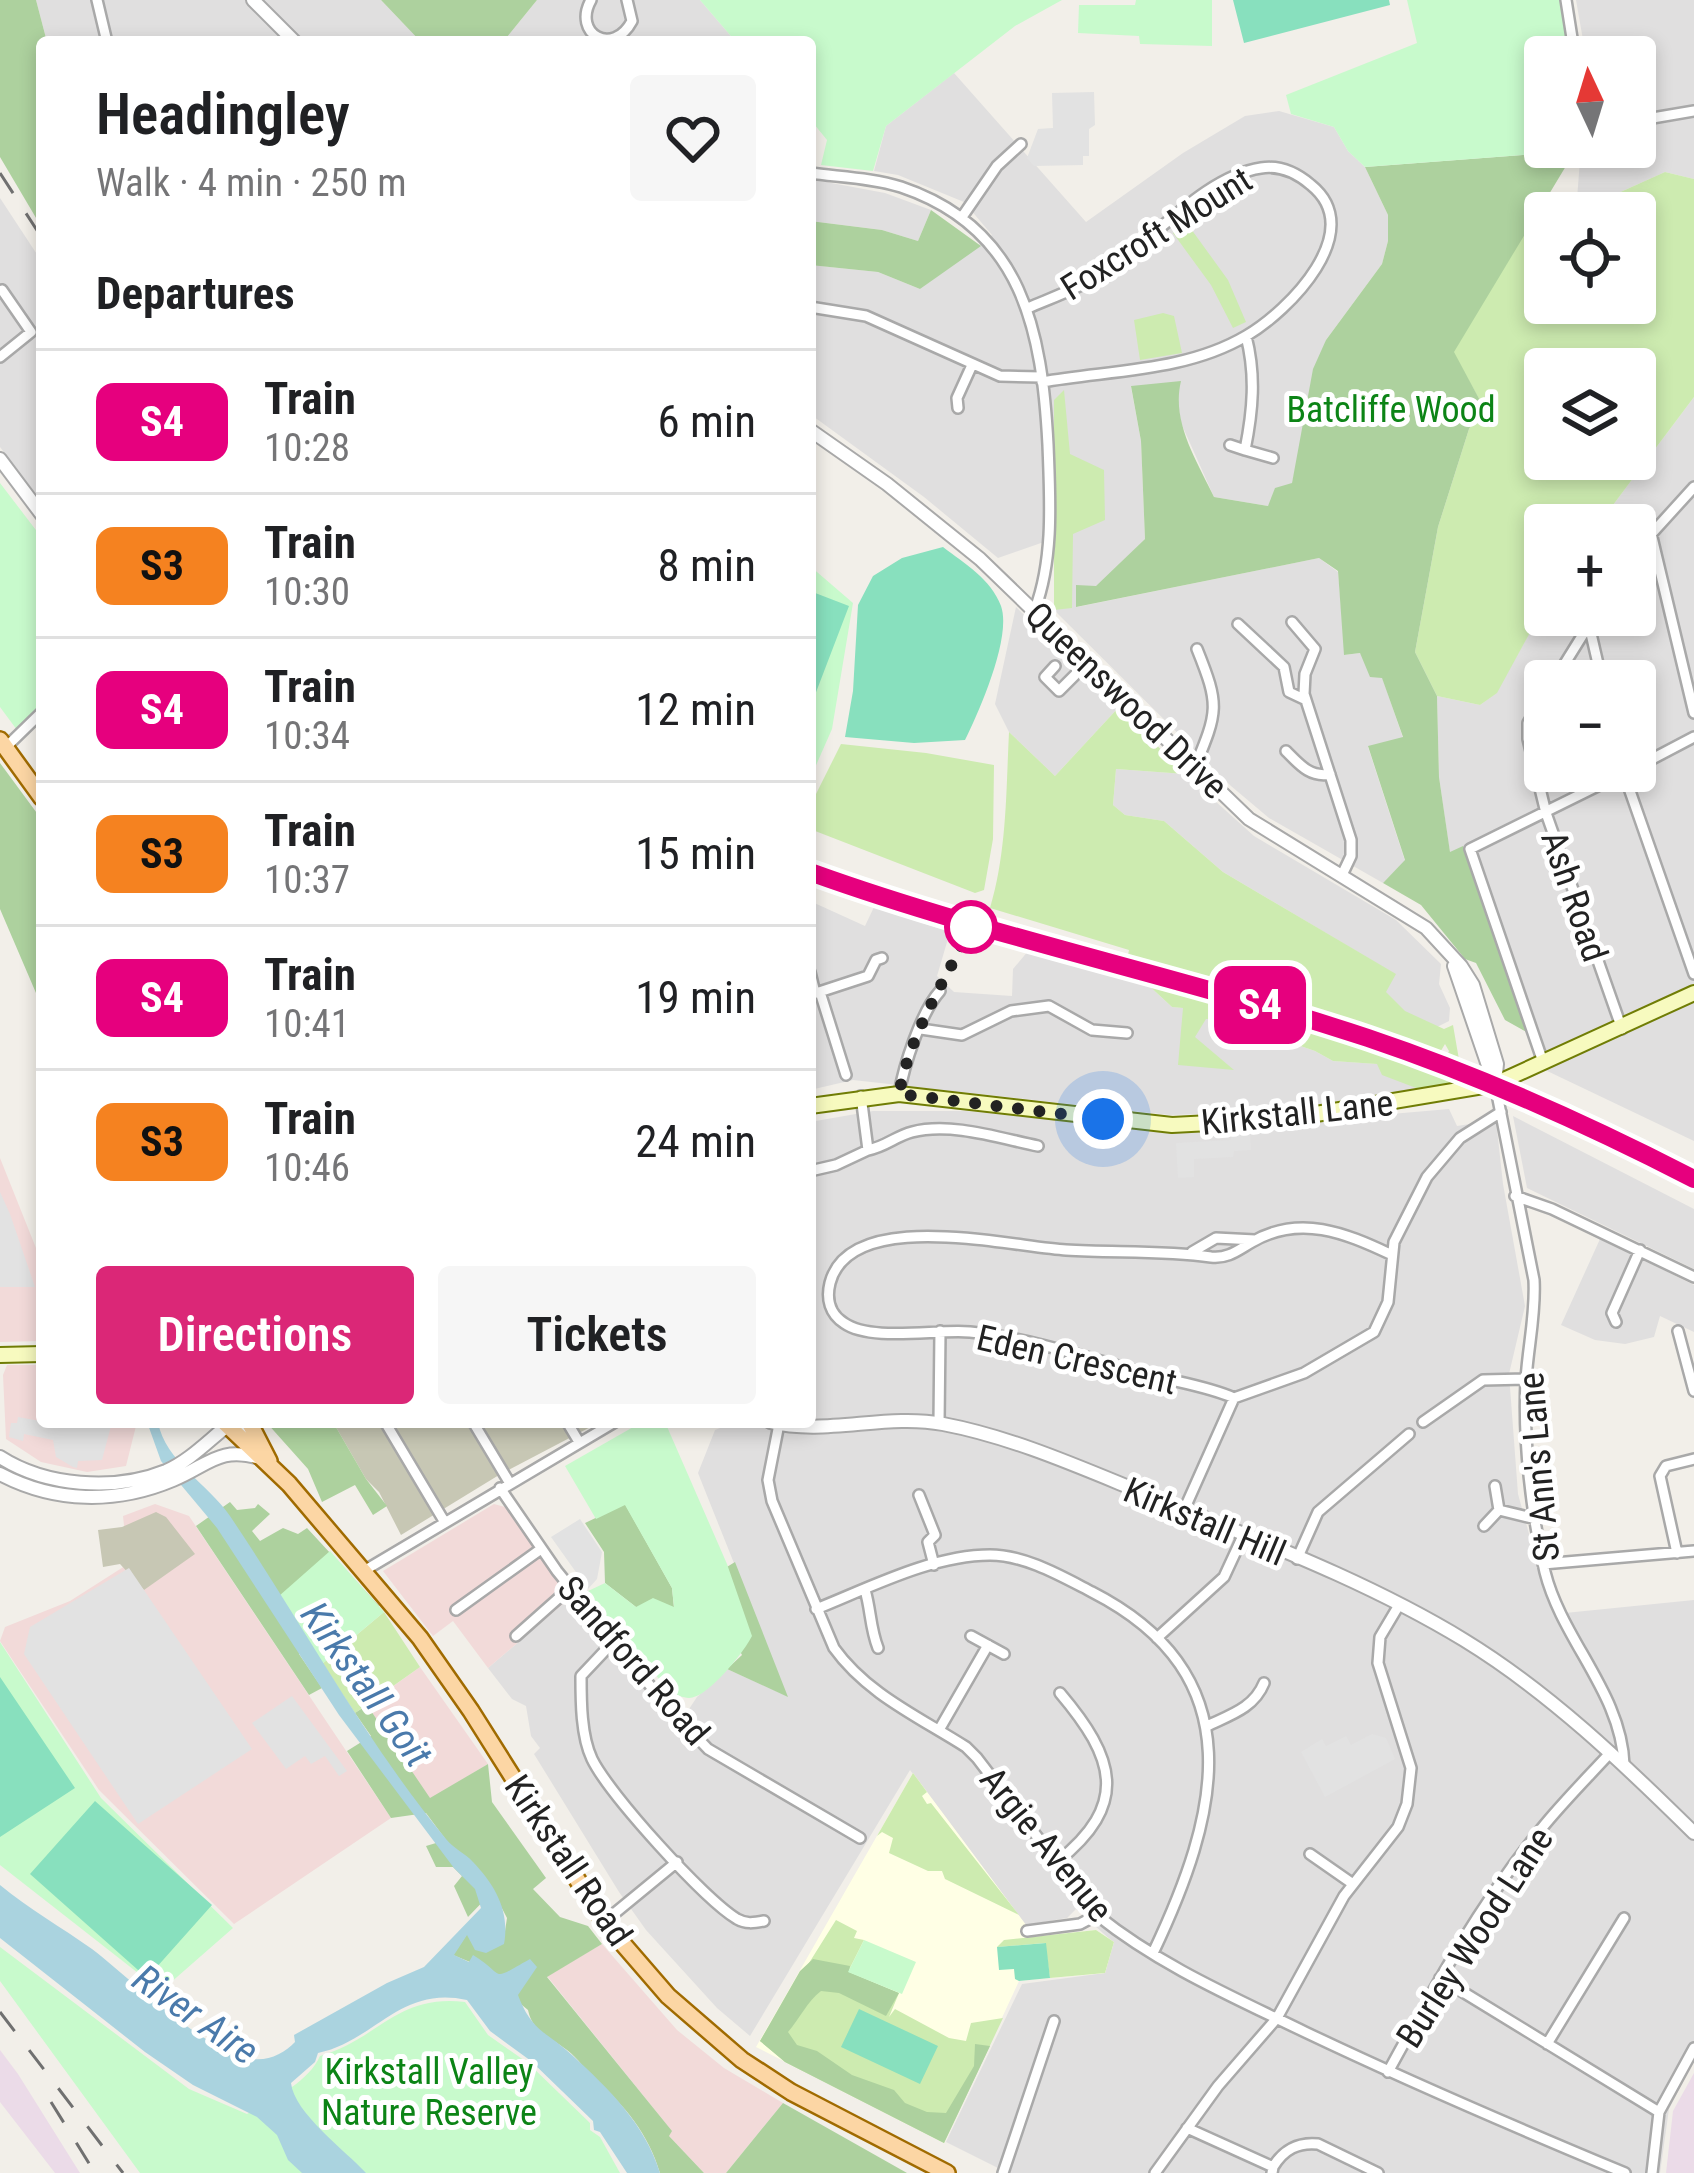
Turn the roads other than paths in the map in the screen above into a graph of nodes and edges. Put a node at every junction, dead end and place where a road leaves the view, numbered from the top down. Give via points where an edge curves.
1 (97, 0) edge
2 (253, 0) edge
3 (591, 0) edge
4 (627, 0) edge
5 (1566, 0) edge
6 (106, 36) edge
7 (289, 36) edge
8 (598, 36) edge
9 (620, 36) edge
10 (1572, 36) edge
11 (1694, 111) edge
12 (1656, 118) edge
13 (1021, 144) dead end
14 (816, 173) edge
15 (962, 217) junction
16 (2, 290) edge
17 (816, 308) edge
18 (1028, 308) junction
19 (1246, 336) junction
20 (0, 357) edge
21 (972, 365) junction
22 (1041, 379) junction
23 (958, 408) dead end
24 (816, 434) edge
25 (1230, 445) dead end
26 (1245, 449) junction
27 (1273, 458) dead end
28 (0, 459) edge
29 (1694, 487) edge
30 (36, 507) edge
31 (1656, 528) edge
32 (1656, 554) edge
33 (1035, 609) junction
34 (1292, 622) dead end
35 (1238, 624) dead end
36 (1197, 649) dead end
37 (1088, 662) junction
38 (1055, 666) dead end
39 (1059, 692) junction
40 (1306, 700) junction
41 (1069, 701) dead end
42 (1694, 713) edge
43 (36, 717) edge
44 (1694, 737) edge
45 (2, 744) edge
46 (1286, 751) dead end
47 (1656, 757) edge
48 (1195, 767) junction
49 (1330, 774) junction
50 (36, 776) edge
51 (1541, 792) edge
52 (1587, 792) edge
53 (1635, 792) edge
54 (1546, 813) junction
55 (1342, 875) junction
56 (1694, 922) edge
57 (1678, 929) junction
58 (882, 958) dead end
59 (1694, 974) edge
60 (940, 991) dead end
61 (819, 992) edge
62 (1694, 993) edge
63 (1117, 1019) dead end
64 (921, 1029) junction
65 (1622, 1029) junction
66 (1544, 1063) junction
67 (846, 1075) dead end
68 (1495, 1084) junction
69 (899, 1094) junction
70 (861, 1096) junction
71 (816, 1105) edge
72 (1502, 1112) junction
73 (1038, 1146) dead end
74 (868, 1150) junction
75 (816, 1170) edge
76 (1515, 1196) junction
77 (1255, 1240) junction
78 (1640, 1250) junction
79 (1192, 1252) junction
80 (1390, 1254) junction
81 (1694, 1276) edge
82 (1616, 1322) dead end
83 (940, 1331) junction
84 (1678, 1331) dead end
85 (36, 1354) edge
86 (0, 1355) edge
87 (1526, 1379) junction
88 (1694, 1391) edge
89 (1234, 1398) junction
90 (1423, 1422) dead end
91 (816, 1423) edge
92 (939, 1423) junction
93 (231, 1428) edge
94 (232, 1428) edge
95 (235, 1428) edge
96 (389, 1428) edge
97 (476, 1428) edge
98 (571, 1428) edge
99 (604, 1428) edge
100 (774, 1428) edge
101 (1409, 1434) dead end
102 (579, 1442) junction
103 (222, 1453) junction
104 (265, 1455) junction
105 (0, 1456) edge
106 (1694, 1459) edge
107 (190, 1465) junction
108 (0, 1474) edge
109 (22, 1478) junction
110 (504, 1485) junction
111 (1495, 1486) dead end
112 (919, 1496) dead end
113 (1184, 1510) junction
114 (1499, 1510) junction
115 (1536, 1519) junction
116 (444, 1521) junction
117 (1484, 1526) dead end
118 (1243, 1536) junction
119 (541, 1549) junction
120 (1694, 1551) edge
121 (1677, 1553) junction
122 (1297, 1559) junction
123 (1543, 1564) junction
124 (934, 1565) junction
125 (362, 1572) junction
126 (570, 1588) junction
127 (865, 1590) junction
128 (1400, 1605) junction
129 (816, 1609) junction
130 (456, 1610) dead end
131 (516, 1636) dead end
132 (971, 1636) dead end
133 (1156, 1638) junction
134 (614, 1641) junction
135 (988, 1645) junction
136 (878, 1648) dead end
137 (1004, 1654) dead end
138 (1264, 1683) dead end
139 (1060, 1693) dead end
140 (1207, 1726) junction
141 (939, 1730) junction
142 (1612, 1751) junction
143 (1624, 1765) junction
144 (1694, 1833) edge
145 (860, 1838) dead end
146 (1310, 1854) dead end
147 (676, 1862) junction
148 (1057, 1862) junction
149 (1353, 1884) junction
150 (1096, 1915) junction
151 (1624, 1918) dead end
152 (764, 1921) dead end
153 (604, 1922) junction
154 (1028, 1931) dead end
155 (1153, 1953) junction
156 (1440, 1978) junction
157 (1276, 2018) junction
158 (1054, 2021) dead end
159 (1547, 2044) junction
160 (1694, 2048) edge
161 (1388, 2072) junction
162 (1659, 2112) junction
163 (1187, 2128) junction
164 (1273, 2170) edge
165 (947, 2173) edge
166 (1003, 2173) edge
167 (1155, 2173) edge
168 (1378, 2173) edge
169 (1625, 2173) edge
170 (1652, 2173) edge

1 - 6 street
2 - 7 street
3 - 8 street via 586,25
4 - 9 street via 633,14
5 - 10 street
11 - 12 street
13 - 15 street
14 - 15 street via 897,185
15 - 18 street via 1004,261
16 - 20 street via 31,332
17 - 21 street, Foxcroft Mount via 866,316
18 - 19 street, Foxcroft Mount via 1088,283 1236,176 1292,171 1329,208 1330,243 1312,273
18 - 22 street
19 - 22 street, Foxcroft Mount via 1166,364
19 - 26 street via 1254,394
21 - 22 street, Foxcroft Mount
21 - 23 street
22 - 33 street via 1050,508
24 - 33 street, Queenswood Drive
25 - 26 street
26 - 27 street
28 - 30 street
29 - 31 street
32 - 42 street
33 - 37 street, Queenswood Drive
34 - 40 street via 1315,649
35 - 40 street via 1284,667 1289,692
36 - 48 street via 1216,705
37 - 39 street
37 - 48 street, Queenswood Drive
38 - 39 street via 1045,677
39 - 41 street
40 - 49 street
43 - 45 street
44 - 47 street
45 - 50 main road
46 - 49 street via 1306,770
48 - 55 street, Queenswood Drive via 1249,819
49 - 55 street via 1352,840
51 - 54 street, Ash Road
52 - 54 street
53 - 57 street
54 - 65 street, Ash Road
54 - 66 street via 1470,849
55 - 68 street, Queenswood Drive via 1412,917 1451,958
56 - 57 street
57 - 59 street
58 - 61 street via 868,976
60 - 64 street
61 - 67 street
62 - 65 main road, Kirkstall Lane
63 - 64 street via 1121,1033 1092,1030 1048,1006 1011,1011 962,1034
64 - 69 street
65 - 66 main road, Kirkstall Lane
66 - 68 main road, Kirkstall Lane
68 - 69 main road, Kirkstall Lane via 1286,1119 1172,1125
68 - 72 street, St Ann's Lane
69 - 70 main road, Kirkstall Lane
70 - 71 main road, Kirkstall Lane
70 - 74 street
72 - 76 street, St Ann's Lane
72 - 80 street via 1437,1162
73 - 74 street via 918,1130
74 - 75 street
76 - 78 street
76 - 87 street, St Ann's Lane via 1536,1306
77 - 79 street, Eden Crescent via 1216,1238
77 - 79 street, Eden Crescent via 1222,1257
77 - 80 street, Eden Crescent via 1326,1228
78 - 81 street
78 - 82 street via 1612,1313
79 - 83 street, Eden Crescent via 920,1236 872,1245 836,1269 829,1305 848,1326
80 - 89 street via 1388,1302 1374,1332 1304,1372
83 - 89 street, Eden Crescent via 1019,1339
83 - 92 street
84 - 88 street
85 - 86 main road
87 - 90 street via 1483,1380
87 - 115 street, St Ann's Lane
89 - 113 street
91 - 92 street, Kirkstall Hill
92 - 113 street, Kirkstall Hill
93 - 107 street
94 - 103 street
95 - 104 main road, Kirkstall Road
96 - 116 street
97 - 110 street, Sandford Road
98 - 102 street
99 - 102 street
100 - 129 street, Argie Avenue via 771,1495
101 - 122 street via 1318,1512
102 - 110 street
103 - 104 street
103 - 107 street
104 - 125 main road, Kirkstall Road
105 - 109 street
106 - 121 street via 1666,1466 1660,1476
107 - 109 street via 169,1476 101,1483
108 - 109 street
110 - 116 street
110 - 119 street, Sandford Road
111 - 114 street
112 - 124 street via 935,1534 928,1542
113 - 118 street, Kirkstall Hill
114 - 115 street
114 - 117 street
115 - 123 street, St Ann's Lane
116 - 125 street
118 - 122 street, Kirkstall Hill
118 - 133 street via 1224,1576
119 - 126 street, Sandford Road
119 - 130 street
120 - 121 street
121 - 123 street
122 - 128 street, Kirkstall Hill
123 - 143 street, St Ann's Lane via 1551,1595 1624,1735
124 - 127 street
124 - 133 street via 1012,1558 1113,1603
125 - 153 main road, Kirkstall Road via 471,1711
126 - 131 street
126 - 134 street, Sandford Road
127 - 129 street
127 - 136 street
128 - 142 street, Kirkstall Hill via 1469,1643
128 - 149 street via 1380,1637 1378,1663 1411,1783 1398,1826
129 - 141 street, Argie Avenue via 850,1670
132 - 135 street
133 - 140 street
134 - 145 street, Sandford Road via 708,1749
134 - 147 street via 581,1676 588,1749
135 - 137 street
135 - 141 street
138 - 140 street via 1243,1710
139 - 148 street via 1096,1738 1106,1781 1093,1828
140 - 155 street via 1205,1810
141 - 148 street, Argie Avenue via 977,1758
142 - 143 street, Kirkstall Hill
142 - 156 street, Burley Wood Lane via 1499,1884
143 - 144 street, Kirkstall Hill
146 - 149 street
147 - 152 street via 740,1922
147 - 153 street
148 - 150 street, Argie Avenue
149 - 157 street
150 - 154 street
150 - 155 street, Argie Avenue
151 - 159 street
153 - 165 main road, Kirkstall Road via 668,1996 742,2060
155 - 157 street, Argie Avenue
156 - 159 street
156 - 161 street, Burley Wood Lane
157 - 161 street, Argie Avenue
157 - 163 street
158 - 166 street
159 - 162 street
160 - 162 street
161 - 169 street, Argie Avenue
162 - 170 street
163 - 164 street
163 - 167 street
164 - 168 street via 1287,2150 1308,2143

